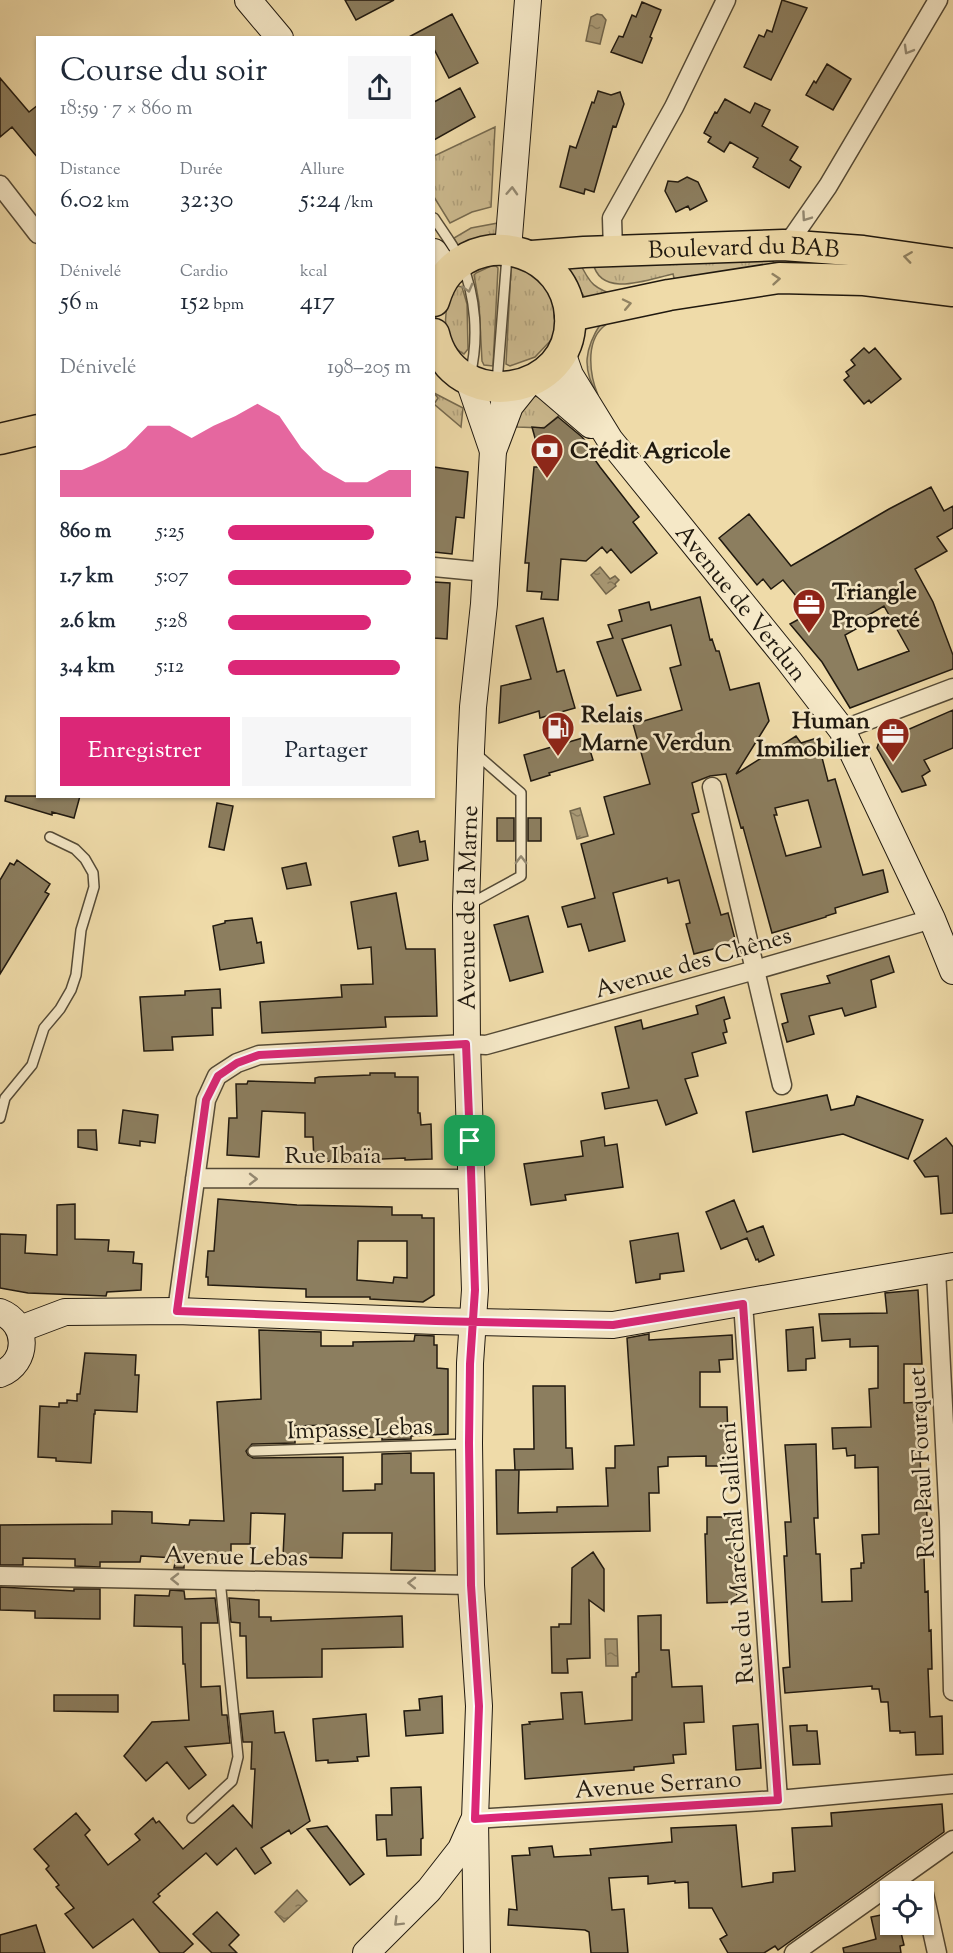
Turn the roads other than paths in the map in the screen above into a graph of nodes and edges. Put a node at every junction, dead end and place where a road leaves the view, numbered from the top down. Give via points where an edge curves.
1 (248, 0) edge
2 (528, 0) edge
3 (726, 0) edge
4 (938, 0) edge
5 (278, 36) edge
6 (0, 185) edge
7 (435, 226) edge
8 (36, 231) edge
9 (783, 245) junction
10 (613, 251) junction
11 (520, 253) junction
12 (953, 264) edge
13 (441, 277) edge
14 (953, 291) edge
15 (570, 316) junction
16 (436, 348) edge
17 (562, 352) junction
18 (533, 380) junction
19 (483, 385) junction
20 (36, 430) edge
21 (0, 439) edge
22 (610, 440) junction
23 (493, 451) junction
24 (435, 567) edge
25 (486, 572) junction
26 (953, 688) edge
27 (842, 730) junction
28 (471, 750) junction
29 (712, 787) dead end
30 (50, 837) dead end
31 (466, 906) junction
32 (932, 919) junction
33 (755, 970) junction
34 (953, 971) edge
35 (466, 1044) junction
36 (782, 1084) dead end
37 (0, 1118) edge
38 (195, 1178) junction
39 (471, 1179) junction
40 (945, 1268) edge
41 (743, 1304) junction
42 (177, 1311) junction
43 (0, 1312) edge
44 (472, 1322) junction
45 (20, 1329) junction
46 (0, 1374) edge
47 (469, 1443) junction
48 (253, 1451) dead end
49 (0, 1576) edge
50 (220, 1580) junction
51 (471, 1585) junction
52 (953, 1691) edge
53 (953, 1784) edge
54 (778, 1800) junction
55 (192, 1818) dead end
56 (475, 1819) junction
57 (953, 1840) edge
58 (915, 1868) junction
59 (921, 1881) edge
60 (429, 1890) junction
61 (476, 1906) junction
62 (933, 1935) edge
63 (366, 1953) edge
64 (477, 1953) edge
65 (794, 1953) edge
66 (937, 1953) edge

1 - 5 main road
11 -> 2 main road
3 - 10 street via 674,107 612,218
4 -> 9 street via 828,186
6 - 8 street
7 - 13 lane
9 - 10 main road, Boulevard du BAB
12 -> 9 main road, Boulevard du BAB
10 - 11 main road, Boulevard du BAB
11 - 13 main road, Boulevard du BAB via 491,249 475,254
11 - 15 main road via 547,267 559,281
11 - 19 lane
13 -> 19 lane via 473,306 474,357
15 -> 14 main road, Boulevard du BAB via 779,278 864,280
15 - 17 main road
16 - 19 main road via 453,369
17 - 18 main road
17 - 22 main road, Avenue de Verdun via 570,375
18 - 19 main road via 513,387
18 - 22 main road, Avenue de Verdun
18 - 23 main road, Avenue de la Marne via 510,406
19 - 23 main road, Avenue de la Marne
20 - 21 main road
22 - 27 main road, Avenue de Verdun
23 - 25 main road, Avenue de la Marne
24 - 25 street
25 - 28 main road, Avenue de la Marne
26 - 27 street
27 - 32 main road, Avenue de Verdun
28 - 31 main road, Avenue de la Marne
31 -> 28 lane via 521,876 521,793
29 - 33 street
30 - 37 lane via 75,849 85,859 93,873 94,887 81,930 71,990 44,1028 32,1065 4,1098
31 - 35 main road, Avenue de la Marne
32 - 33 street, Avenue des Chênes
32 - 34 main road, Avenue de Verdun
33 - 35 street, Avenue des Chênes via 486,1045
33 - 36 street
35 - 38 street, Avenue des Chênes via 259,1055 237,1063 218,1076 206,1100
35 - 39 main road, Avenue de la Marne
38 -> 39 street, Rue Ibaïa
38 - 42 street, Avenue des Chênes
39 - 44 main road, Avenue de la Marne via 475,1290
40 - 41 main road
40 - 52 street, Rue Paul Fourquet
41 - 44 main road via 613,1325
41 - 54 street, Rue du Maréchal Gallieni
42 - 44 main road
42 - 45 main road via 65,1312
43 - 45 main road
44 - 47 main road, Avenue de la Marne
45 - 46 main road via 19,1358
47 - 48 lane, Impasse Lebas
47 - 51 main road, Avenue de la Marne
50 -> 49 street, Avenue Lebas
51 -> 50 street, Avenue Lebas
50 - 55 lane via 238,1758 232,1781
51 - 56 main road, Avenue de la Marne via 479,1706
53 - 54 street, Avenue Serrano
54 - 56 street, Avenue Serrano
56 - 60 main road via 461,1849
56 - 61 main road, Avenue de la Marne
57 - 58 street
58 - 59 street
58 - 65 street
60 - 61 main road via 457,1888
60 -> 63 main road
61 - 64 main road, Avenue de la Marne
62 - 66 street

